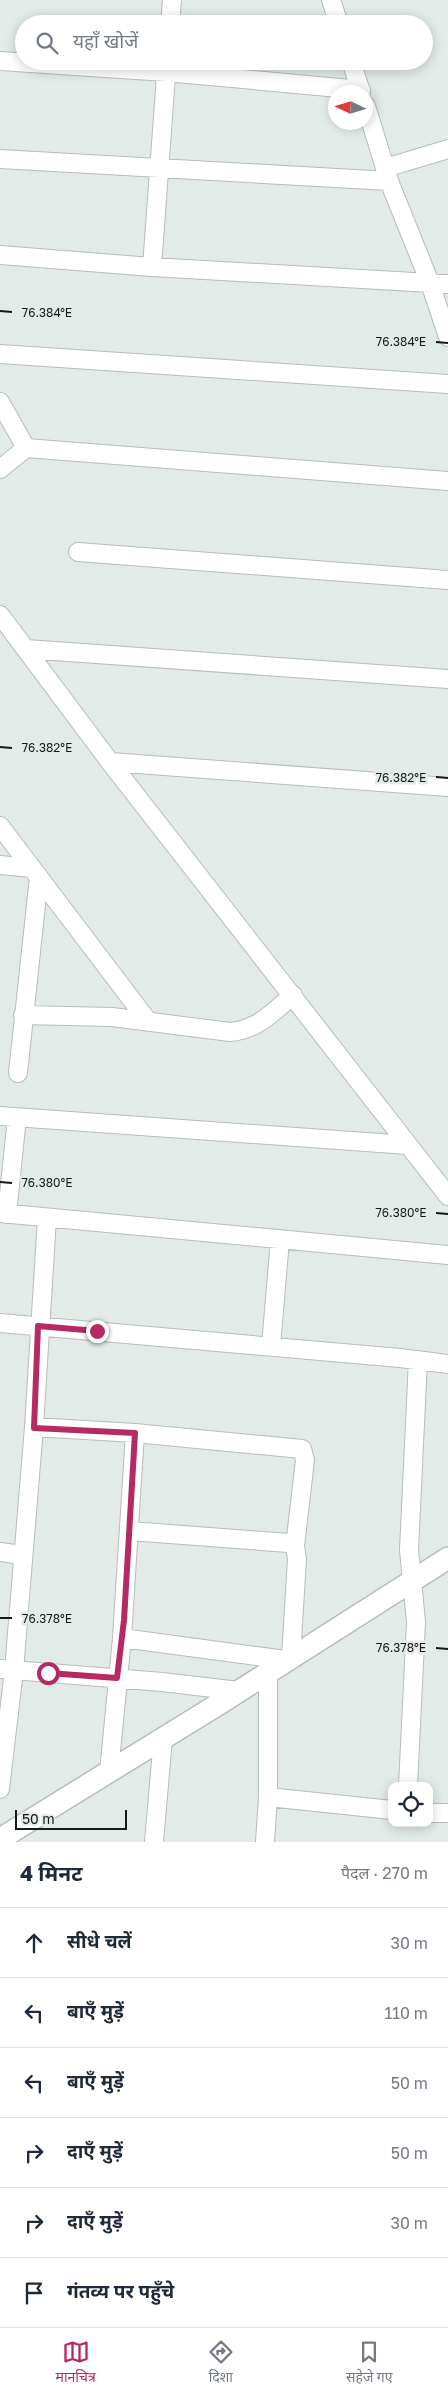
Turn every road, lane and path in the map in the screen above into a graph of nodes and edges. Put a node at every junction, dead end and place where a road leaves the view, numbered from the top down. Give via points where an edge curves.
1 (172, 0) edge
2 (332, 0) edge
3 (171, 15) edge
4 (336, 15) edge
5 (0, 61) edge
6 (15, 62) edge
7 (167, 70) edge
8 (187, 70) edge
9 (354, 70) edge
10 (359, 85) edge
11 (328, 91) edge
12 (373, 130) edge
13 (448, 150) edge
14 (0, 159) edge
15 (160, 170) junction
16 (387, 175) junction
17 (0, 255) edge
18 (152, 267) junction
19 (430, 283) junction
20 (448, 284) edge
21 (448, 337) edge
22 (0, 354) edge
23 (448, 384) edge
24 (0, 402) edge
25 (26, 448) junction
26 (0, 469) edge
27 (448, 481) edge
28 (78, 552) dead end
29 (448, 580) edge
30 (0, 615) edge
31 (26, 649) junction
32 (448, 678) edge
33 (110, 762) junction
34 (448, 787) edge
35 (0, 826) edge
36 (0, 865) edge
37 (36, 872) junction
38 (293, 995) junction
39 (24, 1015) junction
40 (147, 1020) junction
41 (18, 1073) dead end
42 (8, 1116) edge
43 (408, 1145) junction
44 (448, 1196) edge
45 (4, 1214) edge
46 (47, 1218) junction
47 (280, 1240) junction
48 (448, 1255) edge
49 (0, 1323) edge
50 (38, 1326) junction
51 (272, 1346) junction
52 (418, 1360) junction
53 (448, 1364) edge
54 (34, 1428) junction
55 (135, 1433) junction
56 (130, 1531) junction
57 (295, 1546) junction
58 (0, 1552) edge
59 (22, 1555) junction
60 (448, 1558) edge
61 (412, 1582) junction
62 (122, 1638) junction
63 (289, 1658) junction
64 (7, 1670) edge
65 (268, 1672) junction
66 (117, 1678) junction
67 (239, 1691) junction
68 (163, 1738) junction
69 (109, 1772) junction
70 (408, 1782) edge
71 (0, 1789) edge
72 (268, 1796) junction
73 (388, 1810) edge
74 (433, 1812) edge
75 (448, 1813) edge
76 (0, 1839) edge
77 (154, 1842) edge
78 (265, 1842) edge

1 - 3 street
2 - 4 street
5 - 6 street
7 - 15 street
8 - 11 street
9 - 10 street
12 - 16 street
13 - 16 street
14 - 15 street
15 - 16 street
15 - 18 street
16 - 19 street
17 - 18 street
18 - 19 street
19 - 20 street
19 - 21 street
22 - 23 street
24 - 25 street
25 - 26 street
25 - 27 street
28 - 29 street
30 - 31 street
31 - 32 street
31 - 33 street
33 - 34 street
33 - 38 street
35 - 37 street
36 - 37 street
37 - 39 street
37 - 40 street
38 - 40 street via 259,1024 244,1031 230,1032
38 - 43 street
39 - 40 street
39 - 41 street
42 - 43 street
42 - 45 street
43 - 44 street
45 - 46 street
46 - 47 street
46 - 50 street
47 - 48 street
47 - 51 street
49 - 50 street
50 - 51 street
50 - 54 street
51 - 52 street
52 - 53 street
52 - 61 street via 409,1550
54 - 55 street
54 - 59 street
55 - 56 street
55 - 57 street via 302,1449 305,1460
56 - 57 street
56 - 62 street
57 - 63 street via 298,1559
58 - 59 street
59 - 64 street
60 - 61 street
61 - 63 street
61 - 70 street via 416,1622
62 - 63 street
62 - 66 street
63 - 65 street
64 - 66 street
64 - 71 street
65 - 67 street
65 - 72 street
66 - 67 street
66 - 69 street
67 - 68 street
68 - 69 street
68 - 77 street
69 - 76 street
72 - 73 street
72 - 78 street
74 - 75 street

